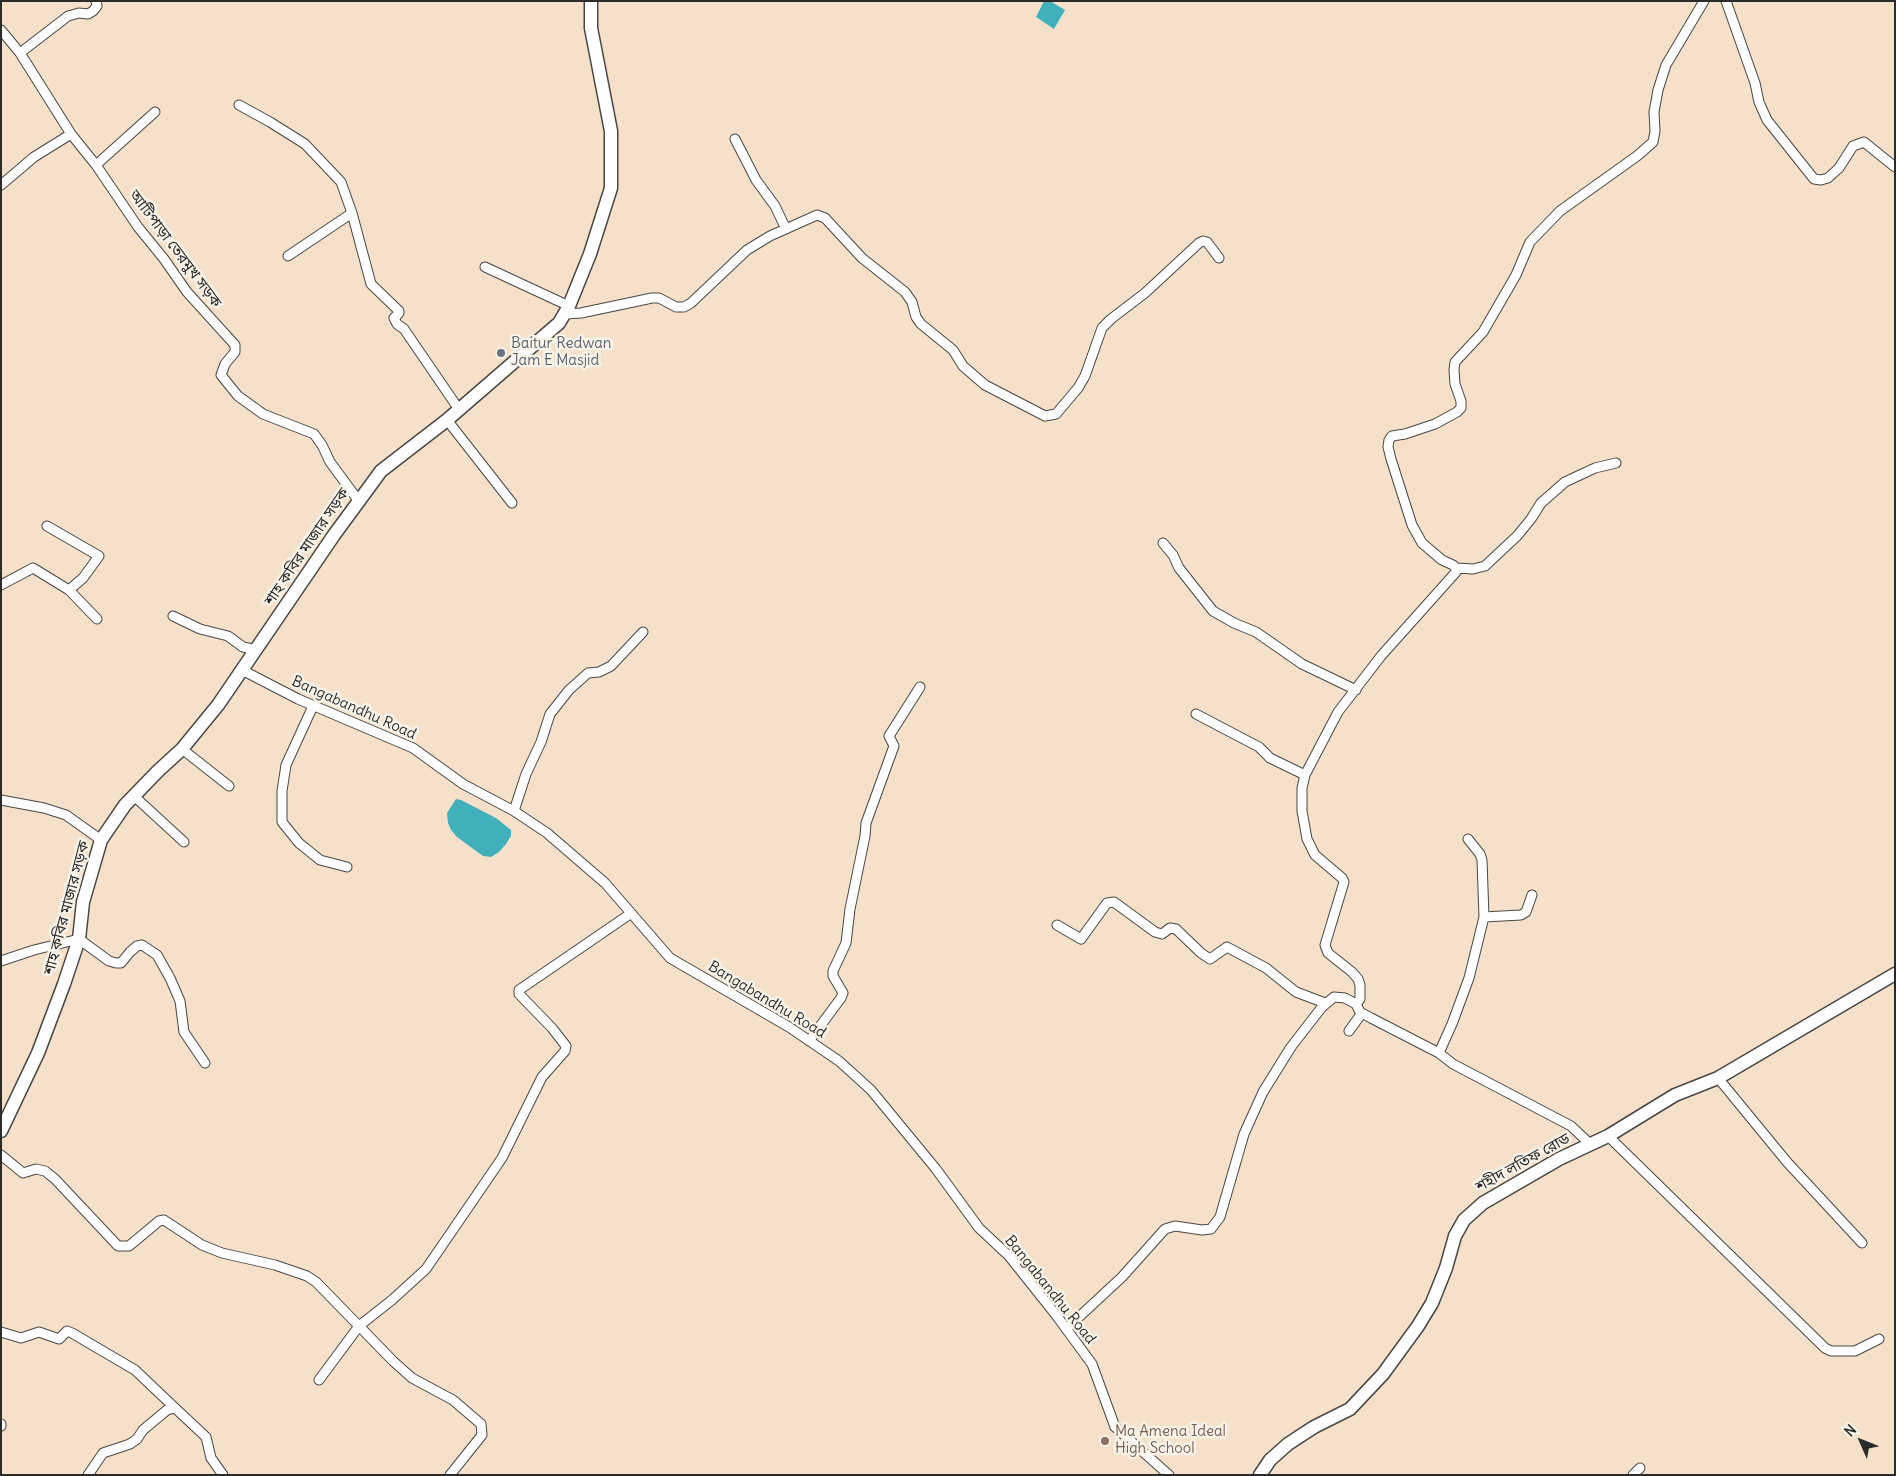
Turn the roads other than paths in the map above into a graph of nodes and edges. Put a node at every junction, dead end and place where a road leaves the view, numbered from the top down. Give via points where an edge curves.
1 (96, 1) edge
2 (591, 1) edge
3 (1704, 1) edge
4 (1726, 1) edge
5 (1, 30) edge
6 (20, 53) junction
7 (238, 105) dead end
8 (155, 112) dead end
9 (71, 134) junction
10 (735, 140) dead end
11 (96, 165) junction
12 (1895, 167) edge
13 (1, 186) edge
14 (352, 213) junction
15 (786, 229) junction
16 (288, 256) dead end
17 (1219, 258) dead end
18 (485, 266) dead end
19 (567, 310) junction
20 (458, 408) junction
21 (447, 420) junction
22 (1616, 463) dead end
23 (358, 500) junction
24 (512, 503) dead end
25 (47, 526) dead end
26 (1164, 543) dead end
27 (1456, 568) junction
28 (1, 584) edge
29 (69, 590) junction
30 (173, 616) dead end
31 (97, 619) dead end
32 (642, 632) dead end
33 (257, 650) junction
34 (242, 670) junction
35 (920, 687) dead end
36 (1356, 690) junction
37 (313, 706) junction
38 (1196, 714) dead end
39 (182, 749) junction
40 (1306, 775) junction
41 (229, 786) dead end
42 (134, 796) junction
43 (1, 800) edge
44 (514, 810) junction
45 (1468, 839) dead end
46 (101, 840) junction
47 (184, 842) dead end
48 (347, 867) dead end
49 (1532, 895) dead end
50 (630, 914) junction
51 (1484, 917) junction
52 (1056, 925) dead end
53 (79, 938) junction
54 (1, 961) edge
55 (1895, 974) edge
56 (1325, 1003) junction
57 (1356, 1004) junction
58 (1362, 1013) junction
59 (1349, 1031) dead end
60 (809, 1041) junction
61 (1439, 1053) junction
62 (205, 1063) dead end
63 (1718, 1078) junction
64 (1, 1131) edge
65 (1608, 1136) junction
66 (1590, 1144) junction
67 (1, 1155) edge
68 (1862, 1243) dead end
69 (359, 1326) junction
70 (1066, 1329) junction
71 (1, 1332) edge
72 (1879, 1339) dead end
73 (319, 1380) dead end
74 (175, 1408) junction
75 (88, 1475) edge
76 (223, 1475) edge
77 (450, 1475) edge
78 (1170, 1475) edge
79 (1260, 1475) edge

1 - 6 street via 93,11 68,16
2 - 19 street, শাহ কবির মাজার সড়ক via 591,28 611,131 611,188 590,254
3 - 27 street via 1666,65 1654,112 1653,142 1560,210 1530,242 1516,275 1483,332 1455,362 1455,384 1461,408 1435,424 1392,436 1389,440 1389,453 1412,524 1422,543
4 - 12 street via 1767,120 1814,179 1828,178 1839,168 1853,146 1864,142
5 - 6 street, আটিপাড়া তেরমুখ সড়ক
6 - 9 street, আটিপাড়া তেরমুখ সড়ক
7 - 14 street via 305,144 341,182
8 - 11 street
9 - 11 street, আটিপাড়া তেরমুখ সড়ক
9 - 13 street via 34,157
10 - 15 street
11 - 23 street, আটিপাড়া তেরমুখ সড়ক via 187,292 235,345 235,352 221,375 238,396 263,414 314,434
14 - 16 street
14 - 20 street via 371,284 399,311 394,318 397,324 404,329
15 - 17 street via 816,215 825,218 862,258 905,292 921,324 953,350 963,366 985,385 1045,416 1056,414 1078,388 1102,328 1111,319 1145,293 1199,243 1207,242
15 - 19 street via 747,250 684,307 652,298 581,313
18 - 19 street
19 - 20 street, শাহ কবির মাজার সড়ক via 559,323
20 - 21 street, শাহ কবির মাজার সড়ক
21 - 23 street, শাহ কবির মাজার সড়ক via 381,471
21 - 24 street
22 - 27 street via 1595,468 1565,482 1540,503 1517,536 1485,566
23 - 33 street, শাহ কবির মাজার সড়ক
25 - 29 street via 99,556 83,578
26 - 36 street via 1213,611 1256,632 1302,664
27 - 36 street via 1446,586 1381,656
28 - 29 street via 33,568
29 - 31 street
30 - 33 street
32 - 44 street via 611,666 588,673 550,714
33 - 34 street, শাহ কবির মাজার সড়ক
34 - 37 street, Bangabandhu Road
34 - 39 street, শাহ কবির মাজার সড়ক via 218,706
35 - 60 street via 889,736 894,746 866,823 846,943 833,971 843,993
36 - 40 street via 1338,712
37 - 44 street, Bangabandhu Road via 413,748 463,784
37 - 48 street via 286,765 282,822 299,843 320,860
38 - 40 street via 1259,747 1270,758
39 - 41 street
39 - 42 street, শাহ কবির মাজার সড়ক
40 - 57 street via 1302,788 1302,811 1307,839 1315,855 1344,882 1325,945 1328,953 1358,979 1360,999
42 - 46 street, শাহ কবির মাজার সড়ক
42 - 47 street
43 - 46 street via 66,815
44 - 50 street, Bangabandhu Road via 575,856 605,883
45 - 51 street via 1482,860
46 - 53 street, শাহ কবির মাজার সড়ক via 83,902
49 - 51 street via 1522,915
50 - 60 street, Bangabandhu Road via 670,958
50 - 69 street via 519,990 519,994 566,1046 566,1051 542,1077 502,1158 426,1268
51 - 61 street via 1469,978
52 - 56 street via 1081,939 1107,903 1114,902 1155,932 1162,934 1170,928 1176,929 1210,958 1227,947 1266,968 1296,992
53 - 54 street
53 - 62 street via 116,963 137,946 142,945 156,955 180,1001 184,1032
53 - 64 street, শাহ কবির মাজার সড়ক via 38,1054
55 - 63 street, শহীদ লতিফ রোড
56 - 57 street via 1334,997
56 - 70 street via 1291,1047 1263,1092 1244,1134 1220,1217 1211,1229 1175,1226 1165,1229 1122,1277
57 - 58 street
58 - 59 street
58 - 61 street
60 - 70 street, Bangabandhu Road via 839,1061 871,1090 979,1228 1009,1256
61 - 66 street via 1453,1064 1571,1126
63 - 65 street, শহীদ লতিফ রোড via 1675,1094
63 - 68 street via 1786,1162
65 - 66 street, শহীদ লতিফ রোড
65 - 72 street via 1825,1348 1831,1351 1855,1350
66 - 79 street, শহীদ লতিফ রোড via 1483,1203 1464,1220 1455,1236 1432,1303 1383,1374 1350,1409 1288,1444 1270,1460
67 - 69 street via 22,1172 36,1169 56,1179 118,1246 129,1246 159,1220 164,1220 202,1245 307,1276
69 - 73 street
69 - 77 street via 412,1378 453,1400 481,1424 482,1435
70 - 78 street, Bangabandhu Road via 1092,1364 1115,1428
71 - 74 street via 20,1338 39,1332 59,1339 67,1331 72,1332 135,1370
74 - 75 street via 167,1410 130,1444 103,1453
74 - 76 street via 206,1437 211,1458

